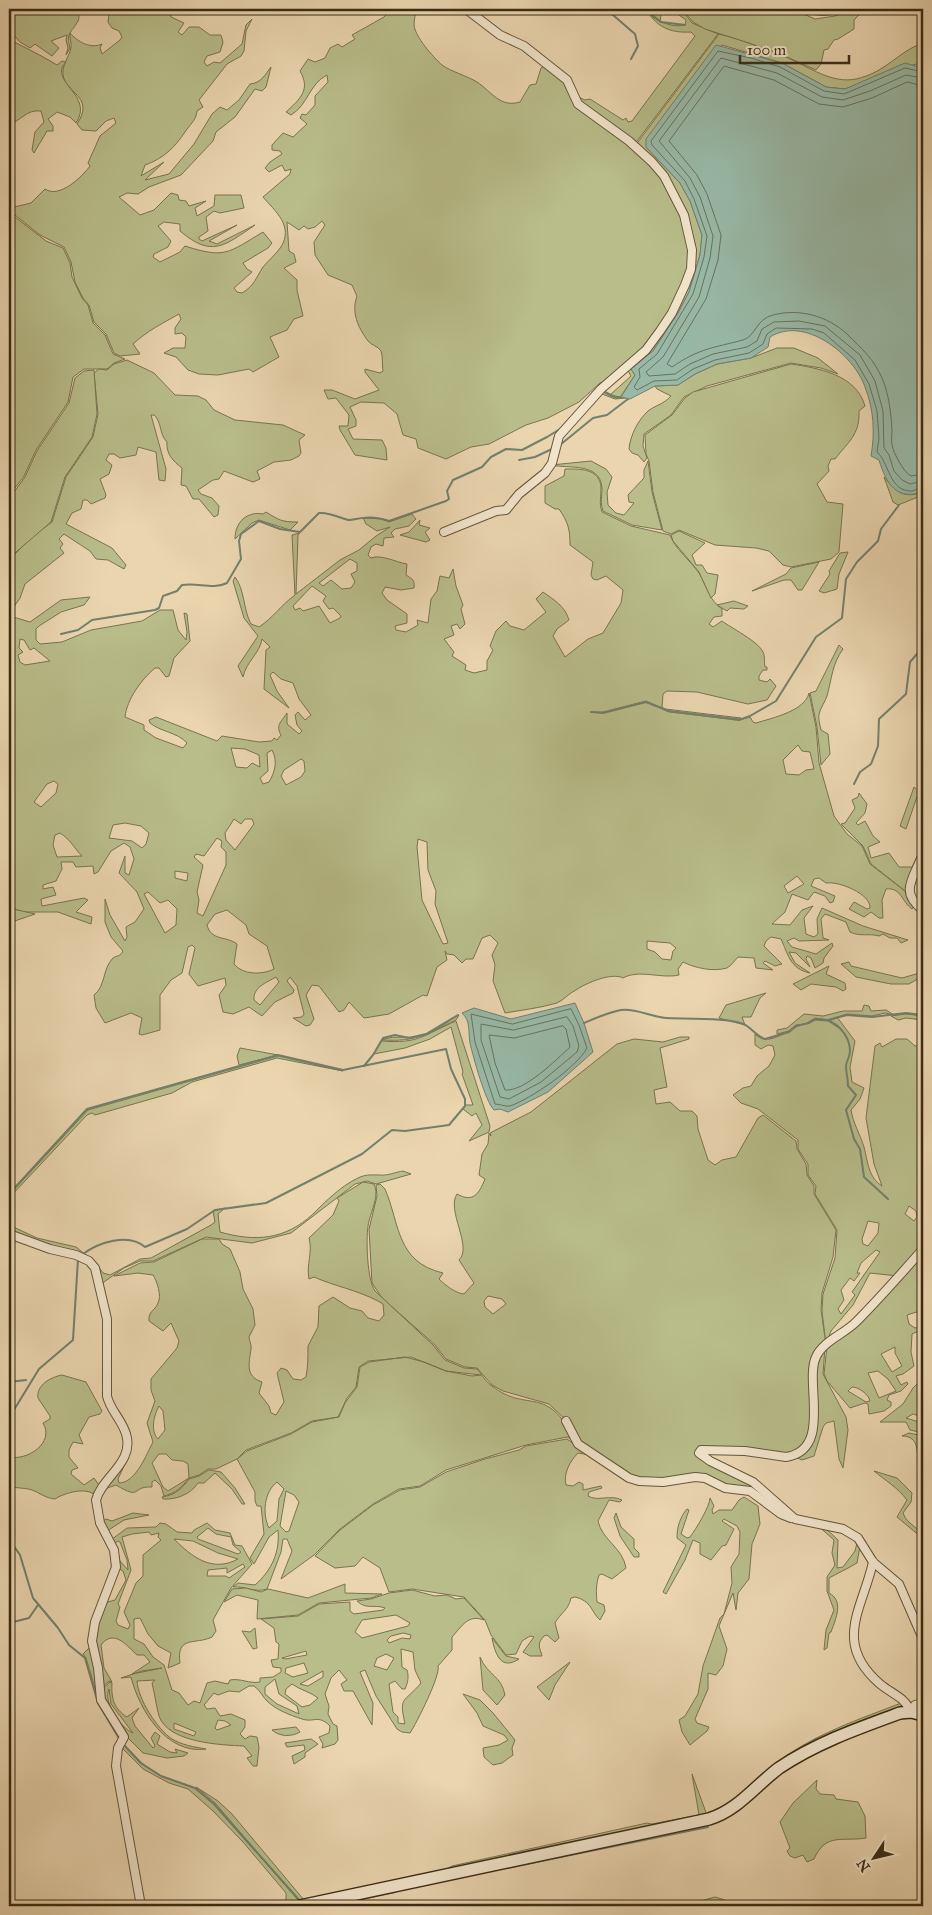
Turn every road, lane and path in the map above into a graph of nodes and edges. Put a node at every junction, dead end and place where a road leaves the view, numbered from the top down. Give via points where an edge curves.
1 (466, 9) edge
2 (444, 532) dead end
3 (923, 853) edge
4 (923, 910) edge
5 (9, 1234) edge
6 (923, 1249) edge
7 (566, 1421) dead end
8 (795, 1519) junction
9 (872, 1562) junction
10 (923, 1638) edge
11 (923, 1703) edge
12 (911, 1712) junction
13 (923, 1714) edge
14 (141, 1906) edge
15 (300, 1906) edge

1 - 2 street via 500,35 524,46 567,80 578,104 652,162 664,176 684,215 692,250 691,269 668,319 646,350 601,389 559,436 552,463 545,473 519,494 506,510 496,510
3 - 4 street via 909,891 912,900
5 - 14 street via 84,1258 93,1264 99,1275 108,1336 106,1396 125,1430 128,1445 122,1462 96,1500 100,1523 114,1550 116,1567 93,1627 92,1641 101,1700 124,1737 116,1754 116,1766
6 - 8 street via 854,1324 816,1355 813,1365 814,1424 801,1451 786,1457 729,1450 701,1450 699,1453 753,1482
7 - 8 street via 578,1444 629,1478 663,1482 705,1478 725,1488 750,1491 781,1514
8 - 9 street via 843,1530 858,1538
9 - 10 street via 899,1584
9 - 12 street via 855,1614 856,1647 870,1675 908,1703
11 - 12 street via 915,1705
12 - 13 street
12 - 15 street via 861,1728 802,1754 778,1769 733,1808 709,1819

